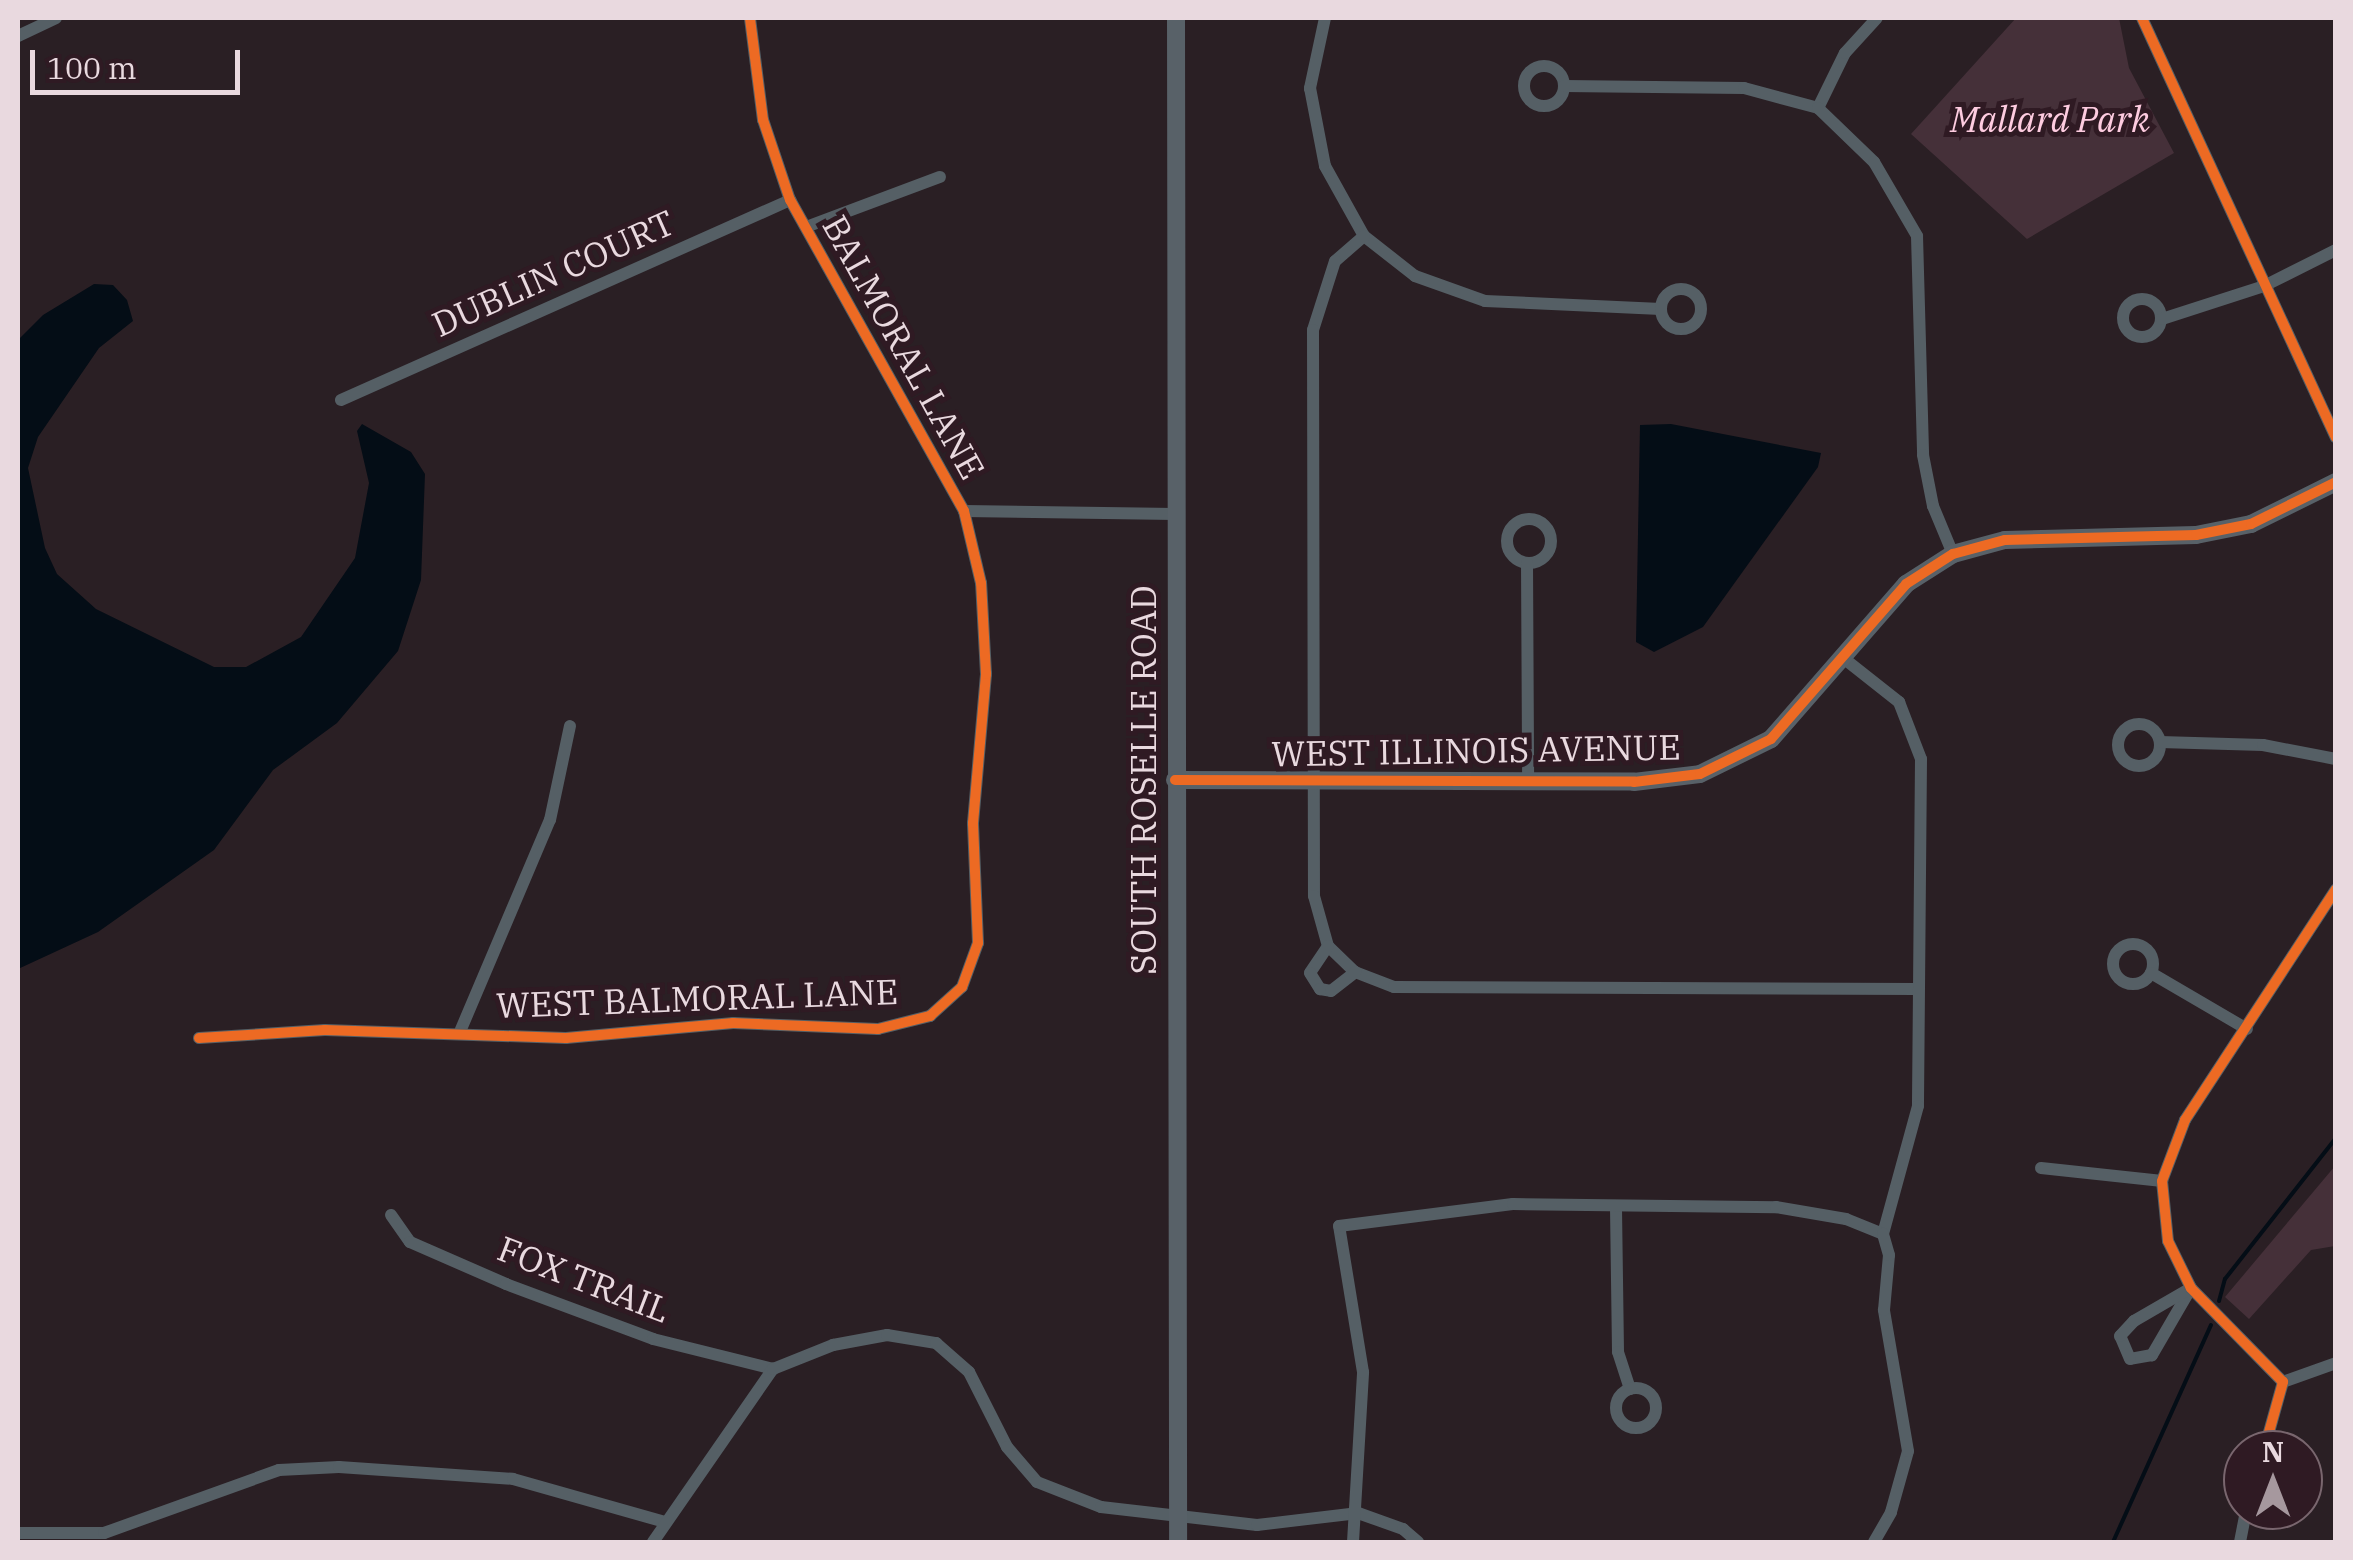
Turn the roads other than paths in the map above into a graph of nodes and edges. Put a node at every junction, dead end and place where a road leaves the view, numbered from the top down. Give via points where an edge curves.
1 (56, 18) edge
2 (750, 18) edge
3 (1176, 18) edge
4 (1325, 18) edge
5 (1877, 18) edge
6 (2142, 18) edge
7 (18, 36) edge
8 (1564, 86) dead end
9 (1818, 108) junction
10 (940, 176) dead end
11 (790, 200) junction
12 (806, 227) junction
13 (1364, 236) junction
14 (2336, 250) edge
15 (2264, 286) junction
16 (1661, 309) dead end
17 (2162, 318) dead end
18 (341, 400) dead end
19 (2336, 437) edge
20 (2336, 482) edge
21 (964, 511) junction
22 (1174, 514) junction
23 (1953, 554) junction
24 (1526, 564) dead end
25 (1842, 657) junction
26 (570, 726) dead end
27 (2160, 742) dead end
28 (2336, 759) edge
29 (1311, 779) junction
30 (1528, 779) junction
31 (1176, 780) junction
32 (2336, 888) edge
33 (1328, 946) junction
34 (1349, 967) junction
35 (2151, 973) dead end
36 (1917, 990) junction
37 (951, 1000) joint
38 (2246, 1028) junction
39 (459, 1034) junction
40 (199, 1038) dead end
41 (2042, 1168) dead end
42 (2162, 1182) junction
43 (1616, 1208) junction
44 (391, 1215) dead end
45 (1883, 1234) junction
46 (2191, 1288) junction
47 (2336, 1363) edge
48 (773, 1368) junction
49 (2283, 1382) junction
50 (1630, 1390) dead end
51 (2270, 1430) edge
52 (1358, 1513) junction
53 (1178, 1515) junction
54 (665, 1522) junction
55 (18, 1533) edge
56 (653, 1542) edge
57 (1178, 1542) edge
58 (1353, 1542) edge
59 (1418, 1542) edge
60 (1874, 1542) edge

1 - 7 street
2 - 11 street, BALMORAL LANE via 763,120
3 - 22 main road, SOUTH ROSELLE ROAD
4 - 13 street via 1310,88 1325,166
5 - 9 street via 1845,53
6 - 15 street
8 - 9 street via 1744,88
9 - 23 street via 1874,162 1916,236 1923,455 1933,506
10 - 12 street
11 - 12 street, BALMORAL LANE
11 - 18 street, DUBLIN COURT
12 - 21 street, BALMORAL LANE
13 - 16 street via 1415,276 1486,301
13 - 29 street via 1335,261 1314,314
14 - 15 street
15 - 17 street
15 - 19 street
20 - 23 main road, WEST ILLINOIS AVENUE via 2251,524 2196,535 2005,540
21 - 22 street
21 - 37 street, BALMORAL LANE via 981,583 986,674 974,823 978,942 971,969
22 - 31 main road, SOUTH ROSELLE ROAD
23 - 25 main road, WEST ILLINOIS AVENUE via 1906,584
24 - 30 street
25 - 30 main road, WEST ILLINOIS AVENUE via 1779,731 1726,765 1675,780
25 - 36 street via 1899,702 1920,742
26 - 39 street via 550,820
27 - 28 street via 2264,744
29 - 30 main road, WEST ILLINOIS AVENUE
29 - 31 main road, WEST ILLINOIS AVENUE
29 - 33 street via 1314,896
31 - 53 main road, SOUTH ROSELLE ROAD
32 - 38 street
33 - 34 street
33 - 34 street via 1310,972 1320,989 1331,991
34 - 36 street via 1394,987
35 - 38 street
36 - 45 street via 1918,1106
37 - 39 street, WEST BALMORAL LANE via 930,1016 878,1028 733,1023 566,1038
38 - 42 street via 2185,1120
39 - 40 street, WEST BALMORAL LANE via 325,1030
41 - 42 street
42 - 46 street via 2168,1241
43 - 45 street via 1776,1207 1846,1219
43 - 50 street via 1618,1352
43 - 52 street via 1513,1204 1340,1226 1362,1372
44 - 48 street, FOX TRAIL via 410,1242 506,1284 652,1339
45 - 60 street via 1889,1255 1884,1310 1908,1451 1892,1512
46 - 46 street via 2120,1336 2130,1359 2152,1355
46 - 49 street
47 - 49 street
48 - 53 street via 832,1345 886,1335 936,1344 970,1372 1006,1447 1037,1482 1101,1507
48 - 54 street
49 - 51 street
52 - 53 street via 1257,1525
52 - 58 street
52 - 59 street via 1403,1529
53 - 57 main road, SOUTH ROSELLE ROAD
54 - 55 street via 514,1480 340,1467 279,1470 104,1532
54 - 56 street

